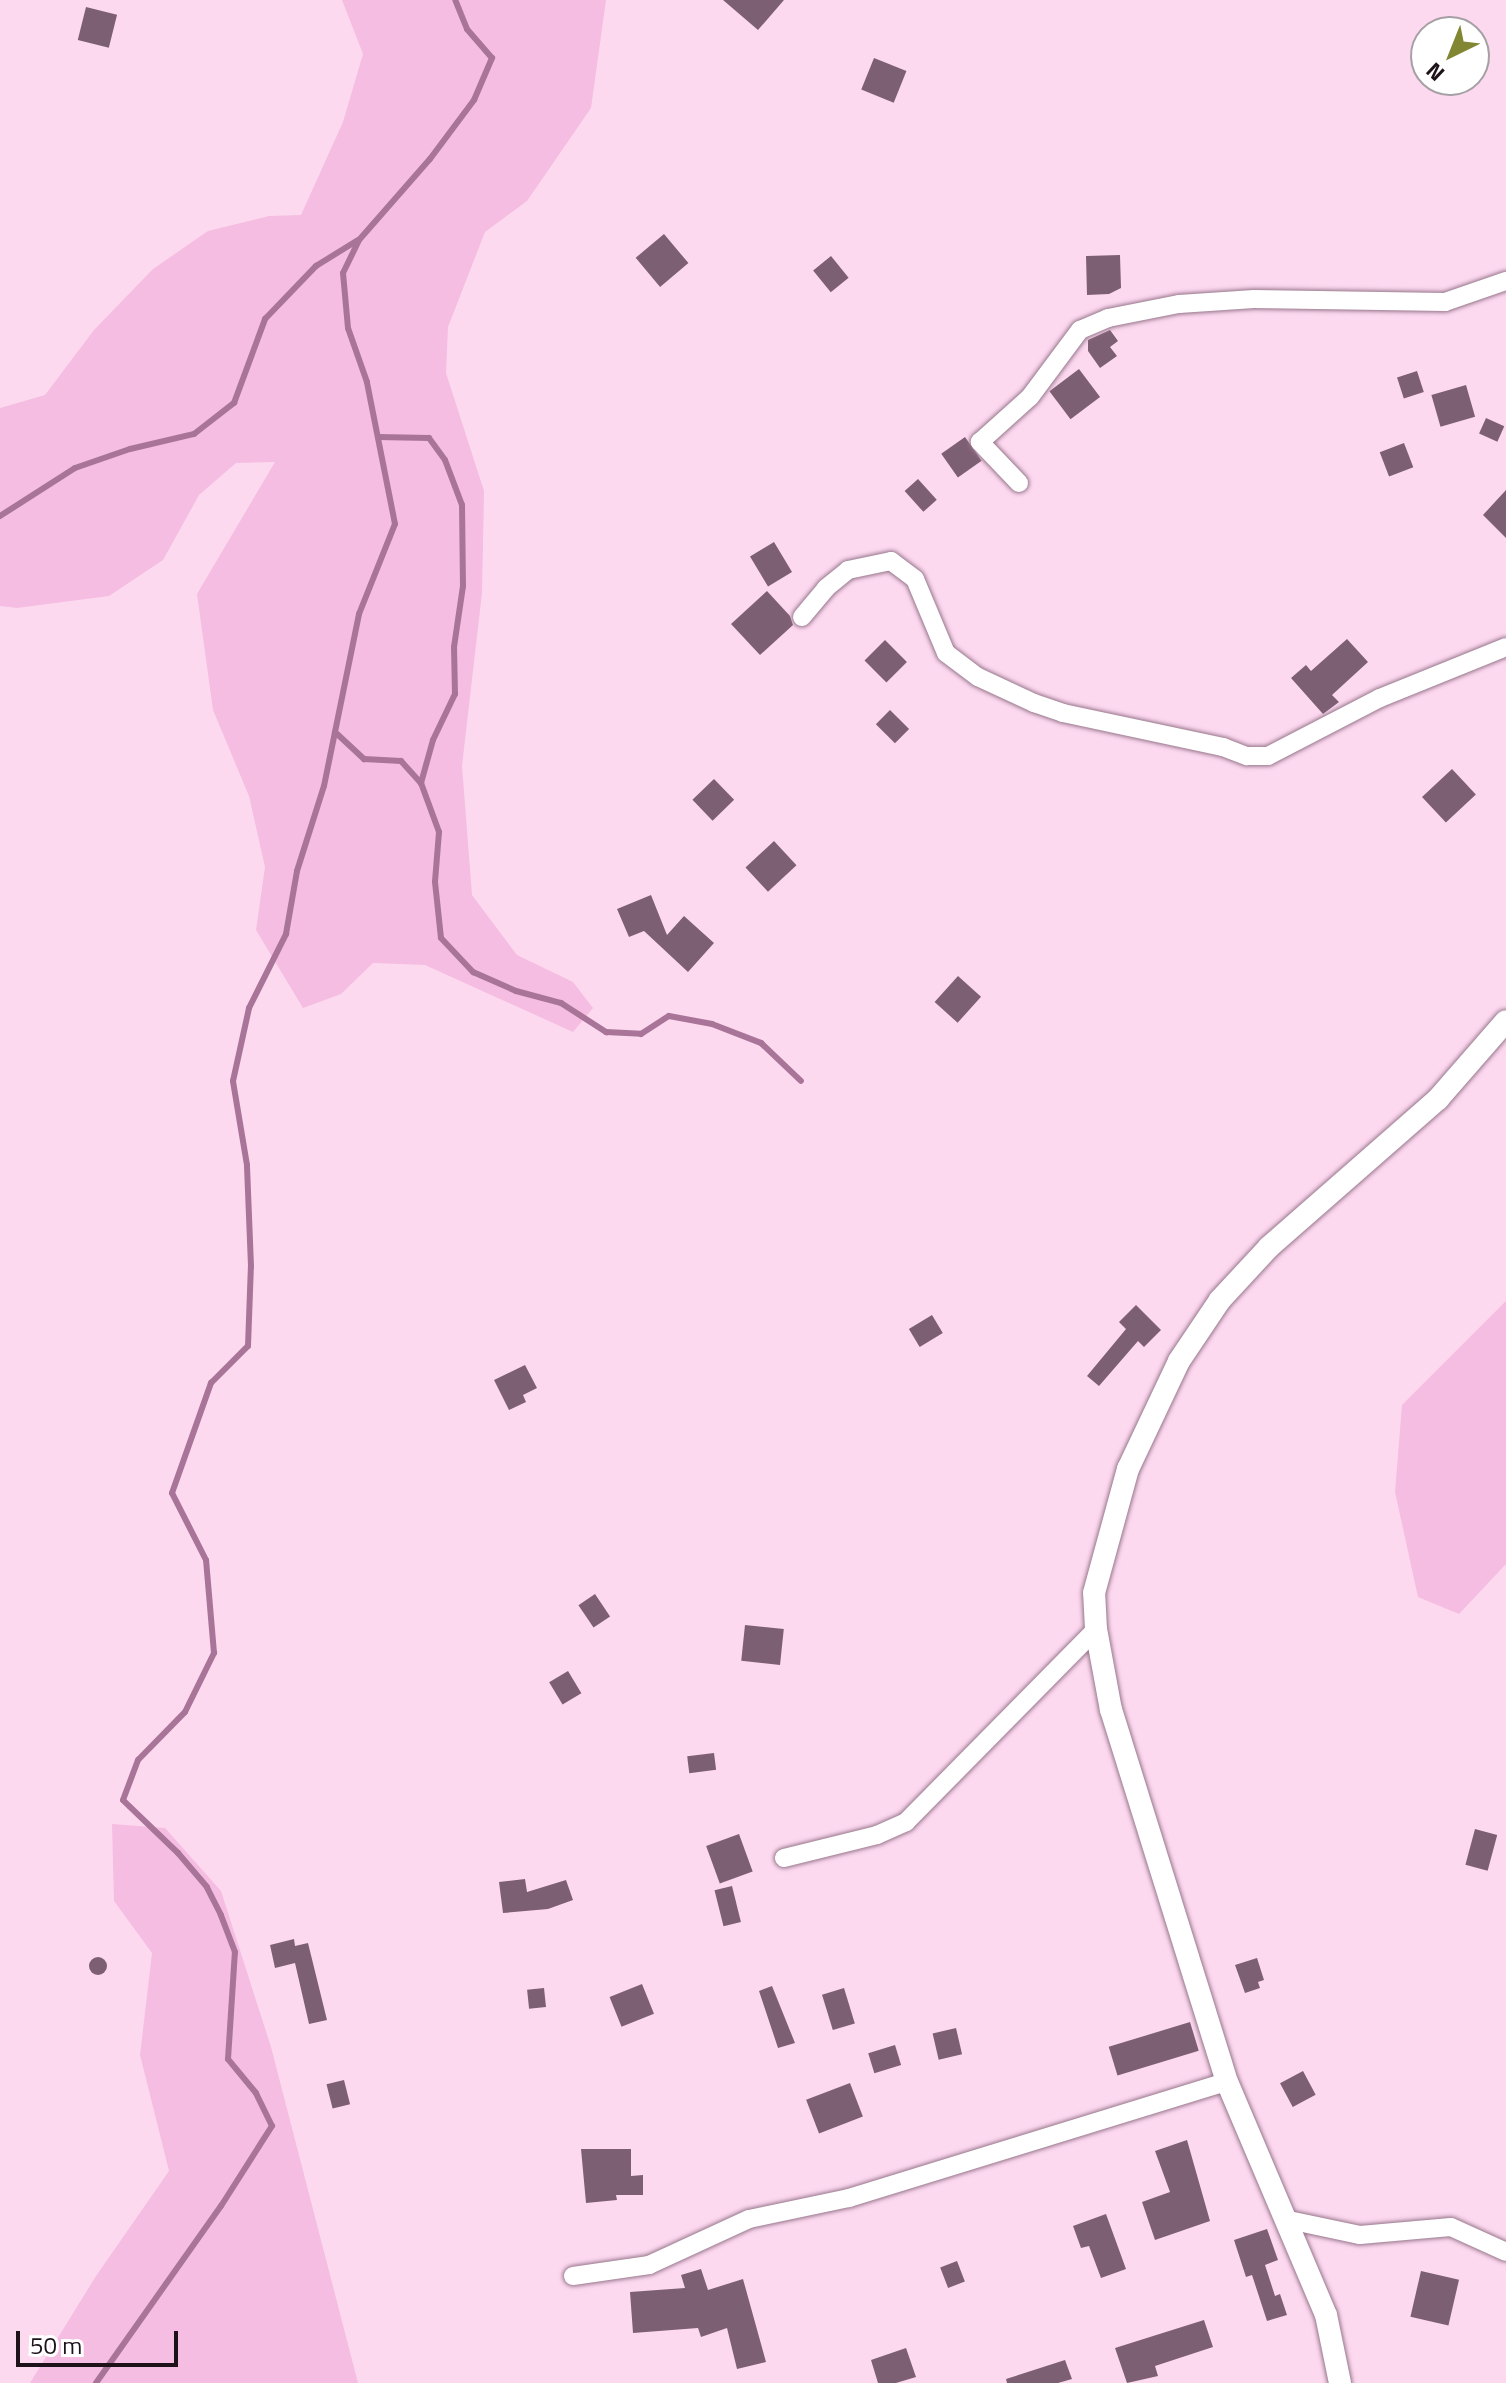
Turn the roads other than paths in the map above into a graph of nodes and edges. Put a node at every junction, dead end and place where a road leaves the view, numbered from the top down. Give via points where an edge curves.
1 (1506, 281) edge
2 (1019, 483) dead end
3 (802, 617) dead end
4 (1506, 647) edge
5 (1506, 1021) edge
6 (1096, 1629) junction
7 (784, 1858) dead end
8 (1227, 2082) junction
9 (1284, 2219) junction
10 (1506, 2252) edge
11 (573, 2276) dead end
12 (1340, 2383) edge

1 - 2 street via 1445,302 1254,299 1179,304 1108,318 1080,330 1030,397 980,442
3 - 4 street via 848,570 891,561 915,579 946,653 978,677 1063,713 1247,756 1268,756 1380,698
5 - 6 street via 1438,1099 1269,1247 1201,1326 1128,1469 1099,1562
6 - 7 street via 906,1822 877,1835
6 - 8 street via 1111,1710
8 - 9 street
8 - 11 street via 849,2198 749,2219 649,2265
9 - 10 street via 1360,2235 1451,2227
9 - 12 street via 1326,2315

